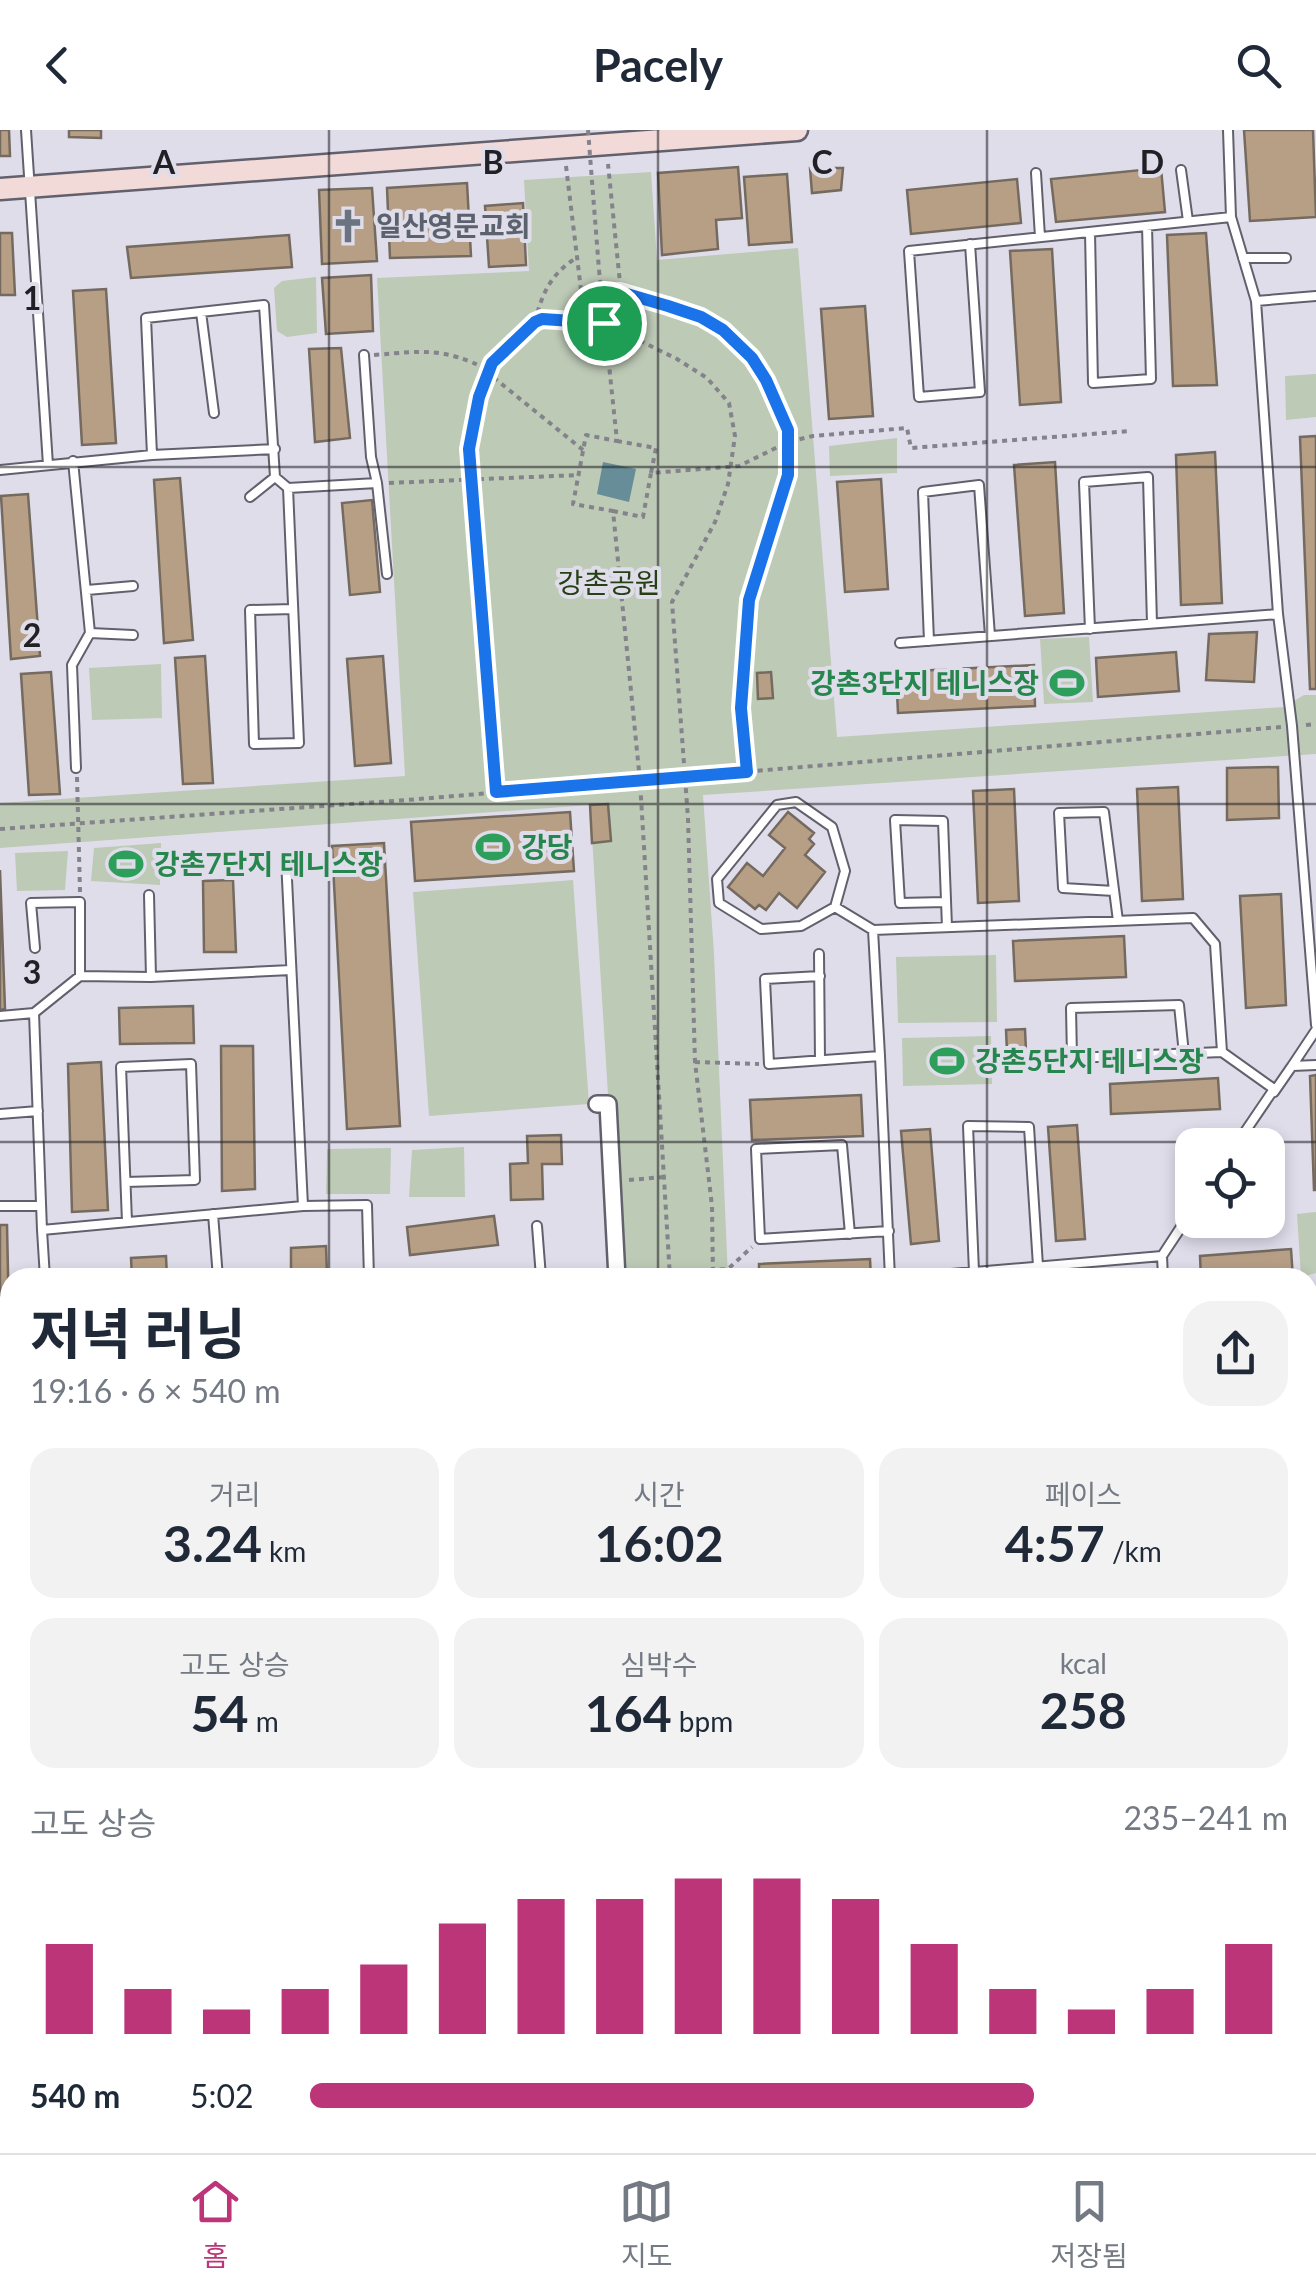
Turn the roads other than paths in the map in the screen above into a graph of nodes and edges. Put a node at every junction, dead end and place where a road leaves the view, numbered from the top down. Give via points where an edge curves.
1 (26, 130) edge
2 (797, 130) edge
3 (1228, 130) edge
4 (1181, 170) dead end
5 (1036, 172) dead end
6 (30, 187) junction
7 (0, 189) edge
8 (1231, 217) junction
9 (1188, 221) junction
10 (1148, 226) junction
11 (1090, 232) junction
12 (1040, 237) junction
13 (970, 244) junction
14 (1243, 258) junction
15 (1286, 258) dead end
16 (1316, 296) edge
17 (1256, 300) junction
18 (201, 312) junction
19 (364, 356) road end
20 (214, 414) dead end
21 (275, 449) junction
22 (152, 455) junction
23 (73, 461) junction
24 (48, 465) junction
25 (0, 470) edge
26 (275, 477) junction
27 (377, 483) junction
28 (288, 488) junction
29 (250, 497) dead end
30 (387, 574) dead end
31 (133, 586) dead end
32 (88, 590) junction
33 (293, 610) junction
34 (1278, 614) junction
35 (1152, 623) junction
36 (1090, 629) junction
37 (90, 633) junction
38 (133, 636) dead end
39 (990, 636) junction
40 (930, 640) junction
41 (900, 643) dead end
42 (76, 768) road end
43 (286, 858) dead end
44 (1114, 891) junction
45 (148, 895) dead end
46 (945, 902) junction
47 (1311, 904) edge
48 (836, 907) junction
49 (1118, 921) junction
50 (947, 927) junction
51 (874, 930) junction
52 (35, 948) dead end
53 (820, 954) dead end
54 (291, 970) junction
55 (80, 976) junction
56 (820, 976) junction
57 (151, 978) junction
58 (34, 1013) junction
59 (0, 1016) edge
60 (1316, 1028) edge
61 (1222, 1052) junction
62 (1184, 1054) junction
63 (880, 1056) junction
64 (820, 1060) junction
65 (1316, 1065) edge
66 (1292, 1066) junction
67 (597, 1104) dead end
68 (38, 1111) junction
69 (0, 1114) edge
70 (1248, 1128) edge
71 (1249, 1128) edge
72 (126, 1182) junction
73 (0, 1206) edge
74 (40, 1206) junction
75 (303, 1206) junction
76 (213, 1214) junction
77 (127, 1222) junction
78 (537, 1226) dead end
79 (42, 1230) junction
80 (888, 1232) junction
81 (850, 1234) junction
82 (1175, 1236) edge
83 (1162, 1256) junction
84 (1038, 1266) junction
85 (44, 1268) edge
86 (217, 1268) edge
87 (369, 1268) edge
88 (540, 1268) edge
89 (616, 1268) edge
90 (890, 1268) edge
91 (974, 1268) edge
92 (1017, 1268) edge
93 (1163, 1268) edge

1 - 6 lane
2 - 6 main road
3 - 8 lane
4 - 9 lane
5 - 12 lane
6 - 7 main road
6 - 24 lane
8 - 9 lane
8 - 14 lane
9 - 10 lane
10 - 11 lane
10 - 11 lane via 1150,379 1093,383
11 - 12 lane
12 - 13 lane
13 - 13 lane via 908,251 919,397 980,392
14 - 15 lane
14 - 17 lane
16 - 17 lane
17 - 34 lane
18 - 20 lane
18 - 21 lane via 264,306
18 - 22 lane via 146,318
19 - 27 lane
21 - 22 lane
21 - 26 lane
22 - 23 lane
23 - 24 lane
23 - 32 lane
24 - 25 lane
26 - 28 lane
26 - 29 lane
27 - 28 lane
27 - 30 lane
28 - 33 lane
31 - 32 lane
32 - 37 lane
33 - 33 lane via 250,610 254,744 299,743
34 - 35 lane
34 - 47 lane
35 - 36 lane
35 - 36 lane via 1148,477 1084,482
36 - 39 lane
37 - 38 lane
37 - 42 lane via 72,665
39 - 40 lane
39 - 40 lane via 979,485 922,492
40 - 41 lane
43 - 54 lane
44 - 44 lane via 1104,812 1058,814 1063,888
44 - 49 lane
45 - 57 lane
46 - 46 lane via 942,821 895,820 900,903
46 - 50 lane
47 - 60 lane
48 - 48 lane via 845,871 832,828 796,802 777,805 718,879 719,903 761,929 801,926
48 - 51 lane
49 - 50 lane
49 - 61 lane via 1193,918 1214,944
50 - 51 lane
51 - 63 lane
52 - 55 lane via 31,903 80,902
53 - 56 lane
54 - 57 lane
54 - 75 lane
55 - 57 lane
55 - 58 lane
56 - 64 lane
56 - 64 lane via 765,979 769,1064
58 - 59 lane
58 - 68 lane
60 - 66 lane
61 - 62 lane
61 - 70 lane via 1274,1089
62 - 62 lane via 1072,1058 1071,1008 1179,1005
63 - 64 lane
63 - 80 lane
65 - 66 lane
66 - 71 lane
67 - 89 street via 608,1104
68 - 69 lane
68 - 74 lane
72 - 72 lane via 194,1180 190,1064 122,1067
72 - 77 lane
73 - 74 lane
74 - 79 lane
75 - 76 lane
75 - 87 lane via 367,1206
76 - 77 lane
76 - 86 lane
77 - 79 lane
78 - 88 lane
79 - 85 lane
80 - 81 lane
80 - 90 lane
81 - 81 lane via 842,1145 756,1149 760,1239
82 - 83 lane
83 - 84 lane
83 - 93 lane
84 - 91 lane via 1029,1127 968,1126
84 - 92 lane

